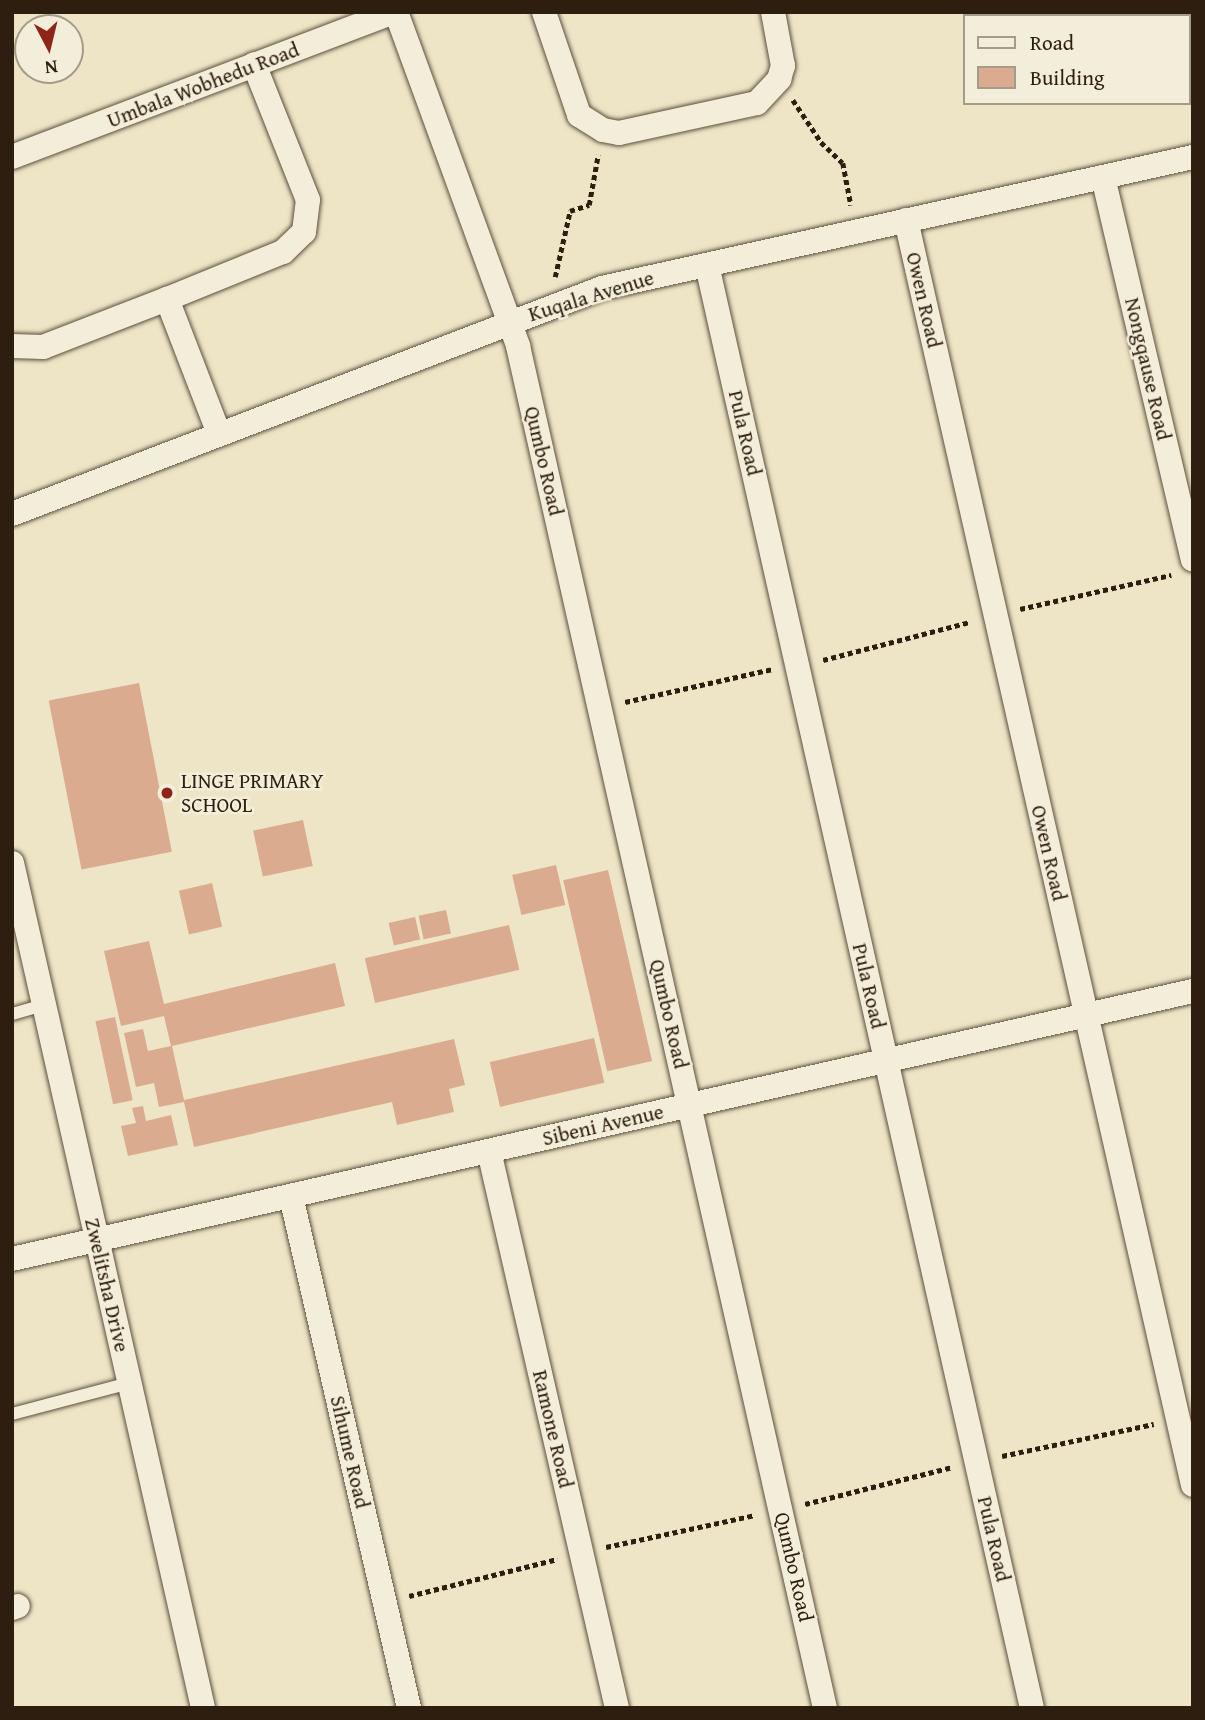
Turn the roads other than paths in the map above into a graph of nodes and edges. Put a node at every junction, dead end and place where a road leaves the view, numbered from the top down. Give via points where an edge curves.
1 (395, 12) edge
2 (544, 12) edge
3 (773, 12) edge
4 (254, 64) junction
5 (1193, 156) edge
6 (12, 157) edge
7 (1103, 177) junction
8 (906, 220) junction
9 (707, 265) junction
10 (167, 299) junction
11 (508, 322) junction
12 (12, 346) edge
13 (219, 434) junction
14 (12, 514) edge
15 (1186, 567) edge
16 (12, 863) edge
17 (1193, 991) edge
18 (44, 1005) junction
19 (12, 1014) edge
20 (1086, 1015) junction
21 (886, 1061) junction
22 (690, 1105) junction
23 (489, 1151) junction
24 (291, 1196) junction
25 (97, 1241) junction
26 (12, 1259) edge
27 (129, 1383) junction
28 (12, 1414) edge
29 (1193, 1485) edge
30 (203, 1708) edge
31 (409, 1708) edge
32 (617, 1708) edge
33 (825, 1708) edge
34 (1032, 1708) edge

1 - 4 street, Umbala Wobhedu Road
1 - 11 street, Qumbo Road
2 - 3 street via 574,107 603,130 619,133 749,106 779,79 782,54
4 - 6 street, Umbala Wobhedu Road
4 - 10 street via 308,200 303,232 283,252
5 - 7 street, Kuqala Avenue
7 - 8 street, Kuqala Avenue
7 - 15 street, Nongqause Road
8 - 9 street, Kuqala Avenue
8 - 20 street, Owen Road
9 - 11 street, Kuqala Avenue
9 - 21 street, Pula Road
10 - 12 street via 43,347
10 - 13 street
11 - 13 street, Kuqala Avenue
11 - 22 street, Qumbo Road via 518,346
13 - 14 street, Kuqala Avenue
16 - 18 street, Zwelitsha Drive
17 - 20 street, Sibeni Avenue
18 - 19 lane
18 - 25 street, Zwelitsha Drive
20 - 21 street, Sibeni Avenue
20 - 29 street, Owen Road
21 - 22 street, Sibeni Avenue
21 - 34 street, Pula Road
22 - 23 street, Sibeni Avenue
22 - 33 street, Qumbo Road
23 - 24 street, Sibeni Avenue
23 - 32 street, Ramone Road
24 - 25 street, Sibeni Avenue
24 - 31 street, Sihume Road
25 - 26 street, Sibeni Avenue
25 - 27 street, Zwelitsha Drive
27 - 28 lane
27 - 30 street, Zwelitsha Drive

